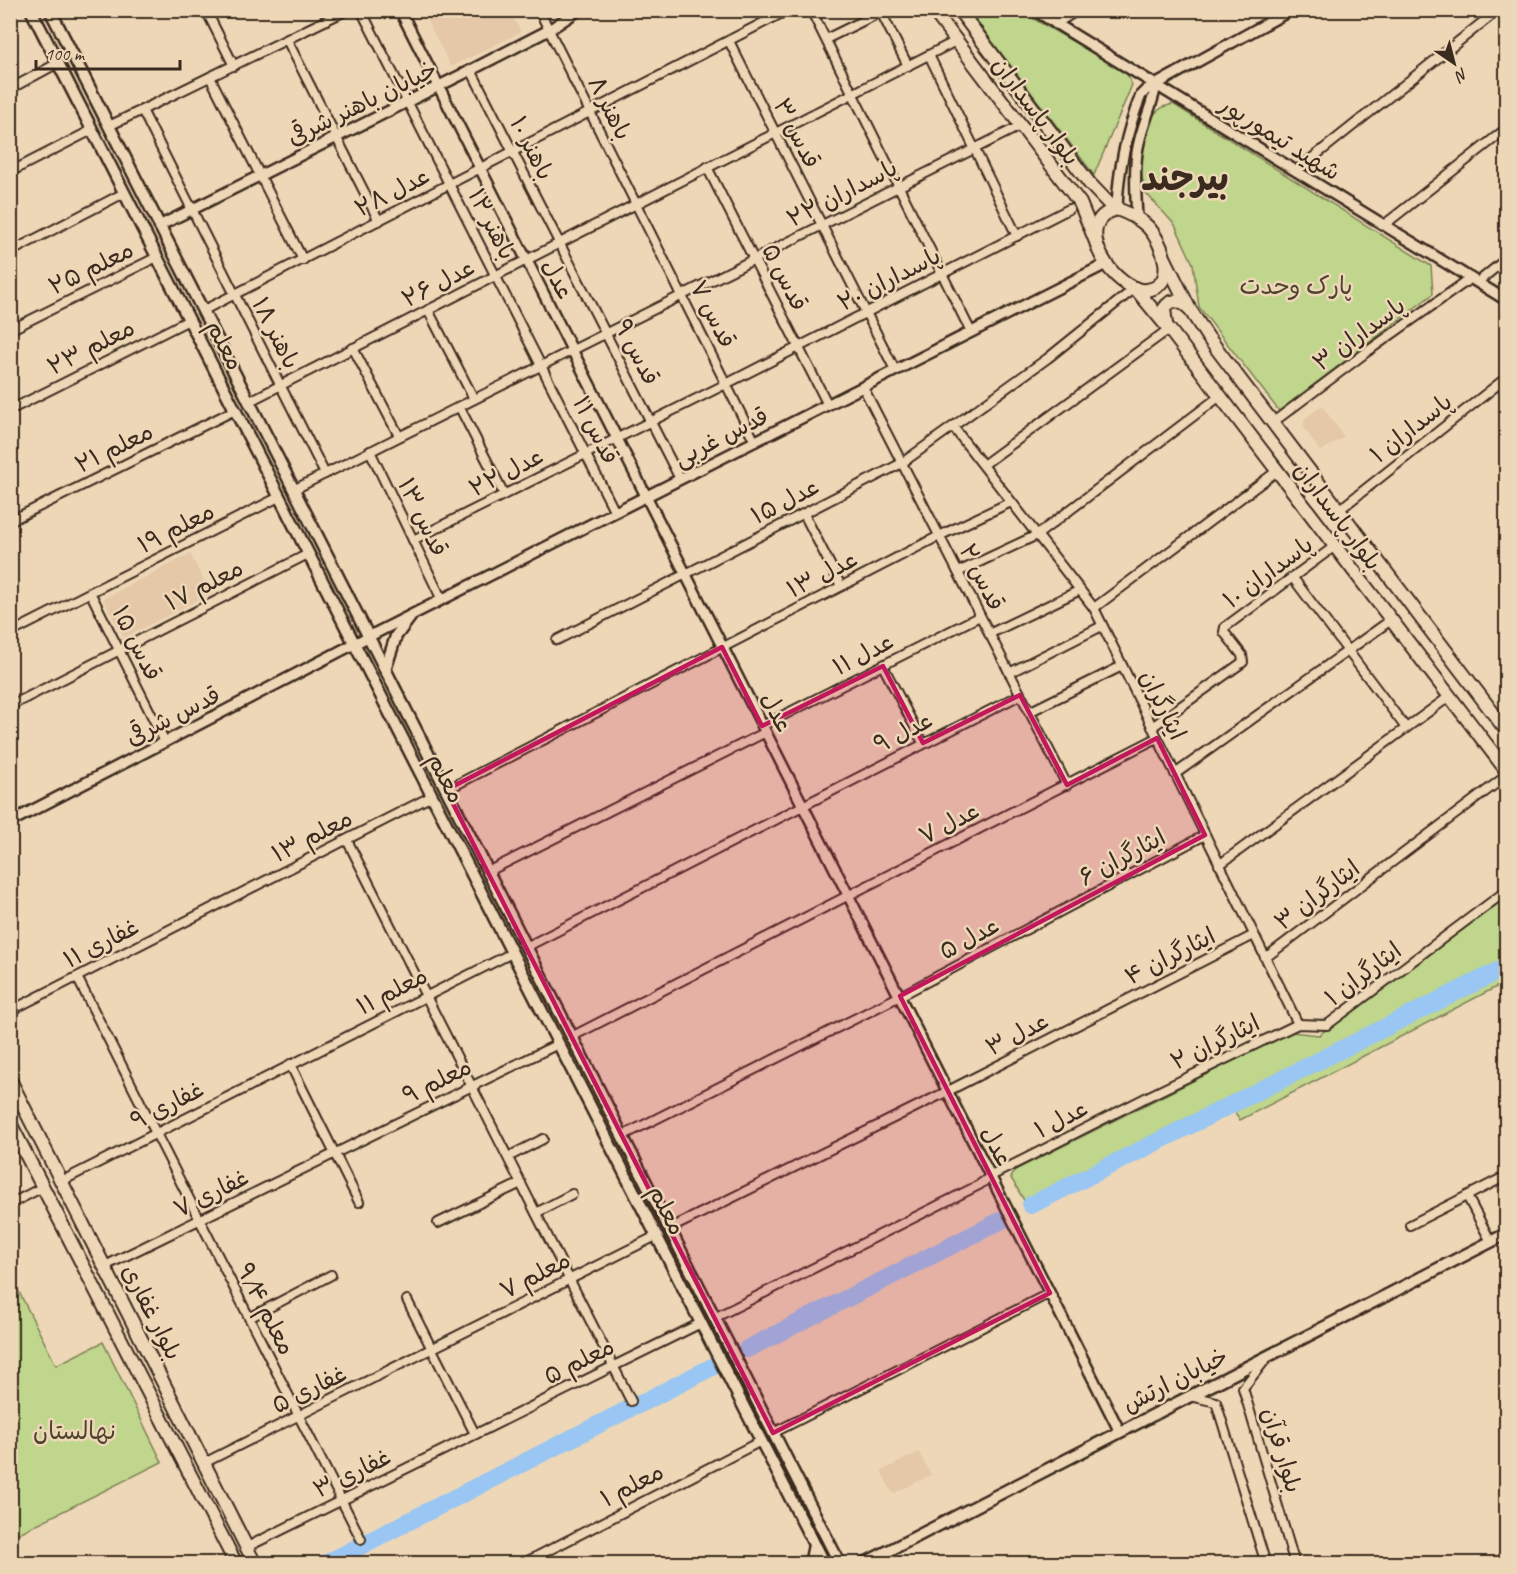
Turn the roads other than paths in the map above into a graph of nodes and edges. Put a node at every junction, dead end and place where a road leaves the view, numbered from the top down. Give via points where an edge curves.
1 (31, 10) edge
2 (50, 10) edge
3 (206, 10) edge
4 (347, 10) edge
5 (361, 10) edge
6 (400, 10) edge
7 (539, 10) edge
8 (579, 10) edge
9 (788, 10) edge
10 (811, 10) edge
11 (933, 10) edge
12 (958, 10) edge
13 (1034, 10) edge
14 (1078, 10) edge
15 (1291, 10) edge
16 (1498, 10) edge
17 (880, 11) edge
18 (1055, 24) junction
19 (549, 30) junction
20 (287, 39) junction
21 (826, 39) junction
22 (729, 41) junction
23 (956, 41) junction
24 (929, 55) junction
25 (57, 63) junction
26 (234, 66) junction
27 (909, 66) junction
28 (471, 70) junction
29 (210, 77) junction
30 (1156, 85) junction
31 (438, 86) junction
32 (10, 89) edge
33 (854, 93) junction
34 (409, 101) junction
35 (142, 110) junction
36 (590, 112) junction
37 (109, 126) junction
38 (1020, 126) junction
39 (1506, 129) edge
40 (92, 130) junction
41 (776, 133) junction
42 (336, 137) junction
43 (975, 149) junction
44 (512, 153) junction
45 (707, 167) junction
46 (480, 169) junction
47 (1296, 171) junction
48 (10, 172) edge
49 (261, 175) junction
50 (451, 184) junction
51 (899, 186) junction
52 (124, 193) junction
53 (636, 204) junction
54 (192, 209) junction
55 (1069, 209) dead end
56 (1116, 209) junction
57 (1137, 218) junction
58 (379, 221) junction
59 (822, 225) junction
60 (1384, 225) junction
61 (159, 226) junction
62 (1017, 236) junction
63 (1096, 242) junction
64 (559, 243) junction
65 (10, 252) edge
66 (157, 257) junction
67 (754, 259) junction
68 (1165, 259) junction
69 (303, 260) junction
70 (526, 260) junction
71 (1506, 260) edge
72 (1106, 264) junction
73 (942, 274) junction
74 (496, 275) junction
75 (1474, 280) junction
76 (1135, 288) junction
77 (235, 294) junction
78 (682, 296) junction
79 (1506, 300) edge
80 (1189, 308) junction
81 (428, 310) junction
82 (202, 311) junction
83 (866, 313) junction
84 (189, 320) junction
85 (1168, 327) junction
86 (10, 330) edge
87 (971, 332) junction
88 (605, 333) junction
89 (798, 347) junction
90 (353, 348) junction
91 (572, 350) junction
92 (542, 365) junction
93 (896, 370) junction
94 (1506, 378) edge
95 (726, 384) junction
96 (280, 385) junction
97 (863, 387) junction
98 (1220, 396) junction
99 (474, 399) junction
100 (248, 402) junction
101 (828, 405) junction
102 (459, 406) junction
103 (10, 410) edge
104 (234, 410) junction
105 (650, 422) junction
106 (1272, 423) junction
107 (954, 428) junction
108 (399, 436) junction
109 (617, 438) junction
110 (755, 441) junction
111 (370, 451) junction
112 (586, 454) junction
113 (902, 463) junction
114 (983, 465) junction
115 (1277, 471) junction
116 (325, 474) junction
117 (680, 479) junction
118 (293, 490) junction
119 (504, 494) junction
120 (646, 496) junction
121 (279, 497) junction
122 (1011, 502) junction
123 (1339, 510) junction
124 (615, 512) junction
125 (804, 514) junction
126 (11, 521) edge
127 (1037, 535) junction
128 (939, 536) junction
129 (413, 540) junction
130 (1335, 546) junction
131 (308, 554) junction
132 (958, 572) junction
133 (685, 574) junction
134 (1293, 578) junction
135 (841, 586) junction
136 (1080, 590) junction
137 (91, 594) junction
138 (442, 600) junction
139 (1094, 608) junction
140 (411, 616) junction
141 (980, 616) junction
142 (1391, 620) junction
143 (1102, 626) junction
144 (10, 633) edge
145 (989, 634) junction
146 (368, 637) junction
147 (557, 640) dead end
148 (354, 644) junction
149 (723, 647) junction
150 (118, 651) junction
151 (1348, 651) junction
152 (883, 666) junction
153 (1122, 666) junction
154 (385, 670) junction
155 (1009, 673) junction
156 (1020, 695) junction
157 (1450, 696) junction
158 (10, 706) edge
159 (1029, 712) junction
160 (1152, 727) junction
161 (1406, 728) junction
162 (764, 729) junction
163 (1506, 730) edge
164 (1157, 738) junction
165 (165, 742) junction
166 (923, 743) junction
167 (1506, 770) edge
168 (1175, 774) junction
169 (1506, 776) edge
170 (1066, 785) junction
171 (446, 790) junction
172 (432, 796) junction
173 (803, 805) junction
174 (10, 822) edge
175 (1205, 835) junction
176 (347, 840) junction
177 (1220, 865) junction
178 (487, 872) junction
179 (1506, 891) edge
180 (849, 896) junction
181 (209, 910) joint
182 (1057, 913) joint
183 (1254, 934) junction
184 (526, 947) junction
185 (512, 953) junction
186 (1265, 958) junction
187 (77, 977) junction
188 (426, 996) junction
189 (900, 996) junction
190 (10, 1011) edge
191 (1103, 1012) joint
192 (1298, 1024) junction
193 (571, 1037) junction
194 (558, 1044) junction
195 (290, 1064) junction
196 (10, 1080) edge
197 (472, 1086) junction
198 (948, 1091) junction
199 (1149, 1096) joint
200 (10, 1123) edge
201 (156, 1133) junction
202 (622, 1136) junction
203 (543, 1140) dead end
204 (334, 1154) junction
205 (508, 1157) junction
206 (991, 1176) junction
207 (1506, 1176) edge
208 (62, 1181) junction
209 (521, 1183) junction
210 (43, 1187) junction
211 (572, 1194) dead end
212 (1467, 1196) junction
213 (359, 1202) dead end
214 (10, 1204) edge
215 (536, 1213) junction
216 (200, 1220) junction
217 (438, 1223) dead end
218 (1410, 1225) dead end
219 (669, 1229) junction
220 (1506, 1234) edge
221 (656, 1236) junction
222 (1491, 1242) junction
223 (105, 1266) junction
224 (331, 1275) dead end
225 (570, 1280) junction
226 (1050, 1293) junction
227 (407, 1300) dead end
228 (249, 1317) junction
229 (714, 1318) junction
230 (701, 1323) junction
231 (432, 1349) junction
232 (1269, 1356) junction
233 (613, 1366) junction
234 (1190, 1396) junction
235 (631, 1401) dead end
236 (298, 1416) junction
237 (1120, 1432) junction
238 (773, 1433) junction
239 (475, 1434) junction
240 (761, 1441) junction
241 (204, 1463) junction
242 (341, 1501) junction
243 (361, 1539) dead end
244 (814, 1545) junction
245 (247, 1547) junction
246 (236, 1563) edge
247 (255, 1563) edge
248 (522, 1563) edge
249 (810, 1563) edge
250 (824, 1563) edge
251 (840, 1563) edge
252 (863, 1563) edge
253 (1266, 1563) edge
254 (1295, 1563) edge

1 - 25 main road, معلم
2 - 37 main road, معلم
3 - 26 street
4 - 20 street
5 - 34 street, باهنر ۱۲
6 - 31 street, عدل
7 - 19 street, باهنر ۸
8 - 19 street, خیابان باهنر شرقی
9 - 22 street, عدل ۲۸
10 - 21 street
11 - 23 main road, بلوار پاسداران
12 - 56 main road, بلوار پاسداران via 1090,184
13 - 18 street, شهید تیمورپور
14 - 18 street
15 - 30 street
16 - 47 street
17 - 21 street
17 - 27 street
18 - 30 street, شهید تیمورپور
19 - 28 street, خیابان باهنر شرقی
19 - 36 street, باهنر ۸
20 - 26 street
20 - 42 street
21 - 33 street
22 - 36 street, عدل ۲۸
22 - 41 street, قدس ۳
23 - 24 street, عدل ۲۶
23 - 38 main road, بلوار پاسداران
24 - 27 street, عدل ۲۶
24 - 43 street
25 - 32 street
25 - 40 main road, معلم
26 - 29 street
27 - 33 street, عدل ۲۶
28 - 31 street, خیابان باهنر شرقی
28 - 44 street, باهنر ۱۰
29 - 35 street
29 - 49 street
30 - 47 street, شهید تیمورپور
30 - 56 street via 1141,95 1131,119 1117,180
30 - 57 street via 1137,152
31 - 34 street, خیابان باهنر شرقی
31 - 46 street, عدل
33 - 41 street, عدل ۲۶
33 - 51 street
34 - 42 street, خیابان باهنر شرقی
34 - 50 street, باهنر ۱۲
35 - 37 street
35 - 54 street, باهنر ۱۸
36 - 44 street, عدل ۲۸
36 - 53 street, باهنر ۸
37 - 61 main road, معلم
38 - 43 street, پاسداران ۲۲
38 - 63 main road, بلوار پاسداران via 1080,203
39 - 60 street
40 - 48 street
40 - 52 main road, معلم
41 - 45 street, عدل ۲۶
41 - 59 street, قدس ۳
42 - 49 street, خیابان باهنر شرقی
42 - 58 street
43 - 51 street, پاسداران ۲۲
43 - 62 street
44 - 46 street, عدل ۲۸
44 - 64 street, باهنر ۱۰
45 - 53 street, عدل ۲۶
45 - 67 street, قدس ۵
46 - 50 street, عدل ۲۸
46 - 70 street, عدل
47 - 60 street, شهید تیمورپور
49 - 54 street, خیابان باهنر شرقی
49 - 69 street
50 - 58 street, عدل ۲۸
50 - 74 street, باهنر ۱۲
51 - 59 street, پاسداران ۲۲
51 - 73 street
52 - 65 street
52 - 66 main road, معلم
53 - 64 street, عدل ۲۶
53 - 78 street, قدس ۷
54 - 61 street, خیابان باهنر شرقی
54 - 77 street, باهنر ۱۸
55 - 62 street, پاسداران ۲۰
56 - 57 main road
56 - 63 main road via 1099,217
57 - 68 main road via 1150,229
58 - 69 street, عدل ۲۸
59 - 67 street, پاسداران ۲۲
59 - 83 street, قدس ۳
60 - 75 street, شهید تیمورپور
61 - 82 main road, معلم
62 - 73 street, پاسداران ۲۰
63 - 72 main road
64 - 70 street, عدل ۲۶
64 - 88 street, قدس ۹
66 - 84 main road, معلم
66 - 86 street, معلم ۲۵
67 - 78 street, پاسداران ۲۲
67 - 89 street, قدس ۵
68 - 76 main road via 1165,277 1160,285 1143,291
68 - 80 main road, بلوار پاسداران
69 - 77 street, عدل ۲۸
70 - 74 street, عدل ۲۶
70 - 91 street, عدل
71 - 75 street, پاسداران ۳
72 - 76 main road
72 - 87 street, قدس غربی
73 - 83 street, پاسداران ۲۰
73 - 87 street
74 - 81 street, عدل ۲۶
74 - 92 street, باهنر ۱۲
75 - 79 street, شهید تیمورپور
75 - 106 street, پاسداران ۳ via 1368,351
76 - 85 main road, بلوار پاسداران
76 - 107 street, عدل ۱۵
77 - 82 street, عدل ۲۸
77 - 96 street, باهنر ۱۸
78 - 88 street, پاسداران ۲۲
78 - 95 street, قدس ۷
80 - 85 main road via 1174,300 1167,304 1164,309
80 - 106 main road, بلوار پاسداران
81 - 90 street, عدل ۲۶
81 - 99 street
82 - 100 main road, معلم
83 - 89 street, پاسداران ۲۰
83 - 93 street, قدس ۳
84 - 103 street, معلم ۲۳
84 - 104 main road, معلم
85 - 98 main road, بلوار پاسداران
85 - 114 street
87 - 93 street, قدس غربی
88 - 91 street, پاسداران ۲۲
88 - 105 street, قدس ۹
89 - 95 street, پاسداران ۲۰
89 - 101 street, قدس ۵
90 - 96 street, عدل ۲۶
90 - 108 street
91 - 92 street, پاسداران ۲۲
91 - 109 street, عدل
92 - 99 street, پاسداران ۲۲
92 - 112 street, قدس ۱۱
93 - 97 street, قدس غربی
94 - 123 street, پاسداران ۱
95 - 105 street, پاسداران ۲۰
95 - 110 street, قدس ۷
96 - 100 street, عدل ۲۶
96 - 116 street, باهنر ۱۸
97 - 101 street, قدس غربی
97 - 113 street, قدس ۲
98 - 115 main road, بلوار پاسداران
98 - 127 street
99 - 102 street, پاسداران ۲۲
100 - 118 main road, معلم
101 - 110 street, قدس غربی
102 - 108 street, پاسداران ۲۲
102 - 119 street
104 - 121 main road, معلم
104 - 126 street, معلم ۲۱
105 - 109 street, عدل ۲۲
105 - 117 street, قدس ۹
106 - 123 main road, بلوار پاسداران
107 - 113 street, عدل ۱۵
107 - 114 street, ایثارگران
108 - 111 street, پاسداران ۲۲
109 - 112 street, عدل ۲۲
109 - 120 street, عدل
110 - 117 street, قدس غربی
111 - 116 street, پاسداران ۲۲
111 - 129 street, قدس ۱۳
112 - 119 street, عدل ۲۲
112 - 124 street, قدس ۱۱
113 - 125 street, عدل ۱۵
113 - 128 street, قدس ۲
114 - 122 street, ایثارگران
115 - 130 main road, بلوار پاسداران
115 - 139 street
116 - 118 street, پاسداران ۲۲
117 - 120 street, قدس غربی
118 - 146 main road, معلم
119 - 129 street, عدل ۲۲
120 - 124 street, قدس غربی
120 - 133 street, عدل
121 - 131 main road, معلم
121 - 137 street, معلم ۱۹
122 - 127 street, ایثارگران
122 - 128 street, عدل ۱۳
123 - 163 main road, بلوار پاسداران
124 - 138 street, قدس غربی
125 - 133 street, عدل ۱۵
125 - 135 street
127 - 132 street
127 - 136 street, ایثارگران
128 - 132 street, قدس ۲
128 - 135 street, عدل ۱۳
129 - 138 street, قدس ۱۳
130 - 134 street, پاسداران ۱۰
130 - 142 main road, بلوار پاسداران
131 - 148 main road, معلم
131 - 150 street, معلم ۱۷
132 - 141 street, قدس ۲
133 - 147 street, عدل ۱۵
133 - 149 street, عدل
134 - 151 street
134 - 160 street, پاسداران ۱۰ via 1224,629 1243,662
135 - 149 street, عدل ۱۳
136 - 139 street, ایثارگران
136 - 145 street
137 - 144 street, معلم ۱۹
137 - 150 street, قدس ۱۵
138 - 140 street, قدس غربی
139 - 143 street, ایثارگران
140 - 146 street, قدس غربی
140 - 154 main road via 396,636
141 - 145 street, قدس ۲
141 - 152 street, عدل ۱۱
142 - 151 street
142 - 157 main road, بلوار پاسداران
143 - 153 street, ایثارگران
143 - 155 street
145 - 155 street, قدس ۲
146 - 148 street, قدس غربی
146 - 154 main road, معلم
148 - 165 street, قدس شرقی
148 - 172 main road, معلم
149 - 162 street, عدل
149 - 171 street, عدل ۱۳
150 - 158 street, معلم ۱۷
150 - 165 street, قدس ۱۵
151 - 161 street
151 - 168 street
152 - 162 street, عدل ۱۱
152 - 166 street
153 - 159 street
153 - 160 street, ایثارگران
154 - 171 main road, معلم
155 - 156 street, قدس ۲
156 - 159 street, قدس ۲
156 - 166 street, عدل ۹
157 - 161 street
157 - 167 main road, بلوار پاسداران
159 - 170 street, قدس ۲
160 - 164 street, ایثارگران
161 - 177 street
162 - 173 street, عدل
162 - 178 street, عدل ۱۱
164 - 168 street, ایثارگران
164 - 170 street, عدل ۷
165 - 174 street, قدس شرقی
166 - 173 street, عدل ۹
168 - 175 street, ایثارگران
169 - 186 street, ایثارگران ۳
170 - 180 street, عدل ۷
171 - 178 main road, معلم
172 - 176 street, معلم ۱۳
172 - 185 main road, معلم
173 - 180 street, عدل
173 - 184 street, عدل ۹
175 - 177 street, ایثارگران
175 - 182 street, ایثارگران ۶
176 - 181 street, معلم ۱۳
176 - 188 street
177 - 183 street, ایثارگران
178 - 184 main road, معلم
179 - 192 street, ایثارگران ۱ via 1331,1023
180 - 189 street, عدل
180 - 193 street, عدل ۷
181 - 187 street, غفاری ۱۱
182 - 189 street, عدل ۵
183 - 186 street, ایثارگران
183 - 191 street, ایثارگران ۴
184 - 193 main road, معلم
185 - 188 street, معلم ۱۱
185 - 194 main road, معلم
186 - 192 street, ایثارگران
187 - 190 street, غفاری ۱۱
187 - 201 street, معلم ۹/۴
188 - 195 street, معلم ۱۱
188 - 197 street
189 - 198 street, عدل
189 - 202 street, عدل ۵
191 - 198 street, عدل ۳
192 - 199 street, ایثارگران ۲
193 - 202 main road, معلم
194 - 197 street, معلم ۹
194 - 221 main road, معلم
195 - 201 street, غفاری ۹
195 - 204 street
196 - 208 main road, بلوار غفاری
197 - 204 street, معلم ۹
197 - 205 street
198 - 206 street, عدل
198 - 219 street, عدل ۳
199 - 206 street, عدل ۱
200 - 210 main road, بلوار غفاری
201 - 208 street, غفاری ۹
201 - 216 street, معلم ۹/۴
202 - 219 main road, معلم
203 - 205 street
204 - 213 street
204 - 216 street, غفاری ۷
205 - 209 street
206 - 226 street, عدل
206 - 229 street, عدل ۱
207 - 212 street
208 - 223 main road, بلوار غفاری
209 - 215 street
209 - 217 street
210 - 214 street
210 - 246 main road, بلوار غفاری
211 - 215 street
212 - 218 street
212 - 222 street
215 - 225 street
216 - 223 street, غفاری ۷
216 - 228 street, معلم ۹/۴
219 - 229 main road, معلم
220 - 222 main road, خیابان ارتش
221 - 225 street, معلم ۷
221 - 230 main road, معلم
222 - 232 main road, خیابان ارتش
223 - 241 main road, بلوار غفاری
224 - 228 street
225 - 231 street, معلم ۷
225 - 233 street
226 - 237 street, عدل
226 - 238 street
227 - 231 street
228 - 236 street, معلم ۹/۴
229 - 238 main road, معلم
230 - 233 street, معلم ۵
230 - 240 main road, معلم
231 - 236 street, غفاری ۵
231 - 239 street
232 - 234 main road, خیابان ارتش
232 - 254 street, بلوار قرآن via 1243,1388
233 - 235 street
233 - 239 street, معلم ۵
234 - 237 main road, خیابان ارتش
234 - 253 street, بلوار قرآن via 1215,1402
236 - 241 street, غفاری ۵
236 - 242 street, معلم ۹/۴
237 - 252 main road, خیابان ارتش
238 - 251 main road, معلم
239 - 242 street, غفاری ۳
240 - 244 main road, معلم
240 - 248 street, معلم ۱
241 - 245 main road, بلوار غفاری
242 - 243 street, معلم ۹/۴
242 - 245 street, غفاری ۳
244 - 249 main road
244 - 250 main road, معلم
245 - 247 main road, بلوار غفاری

